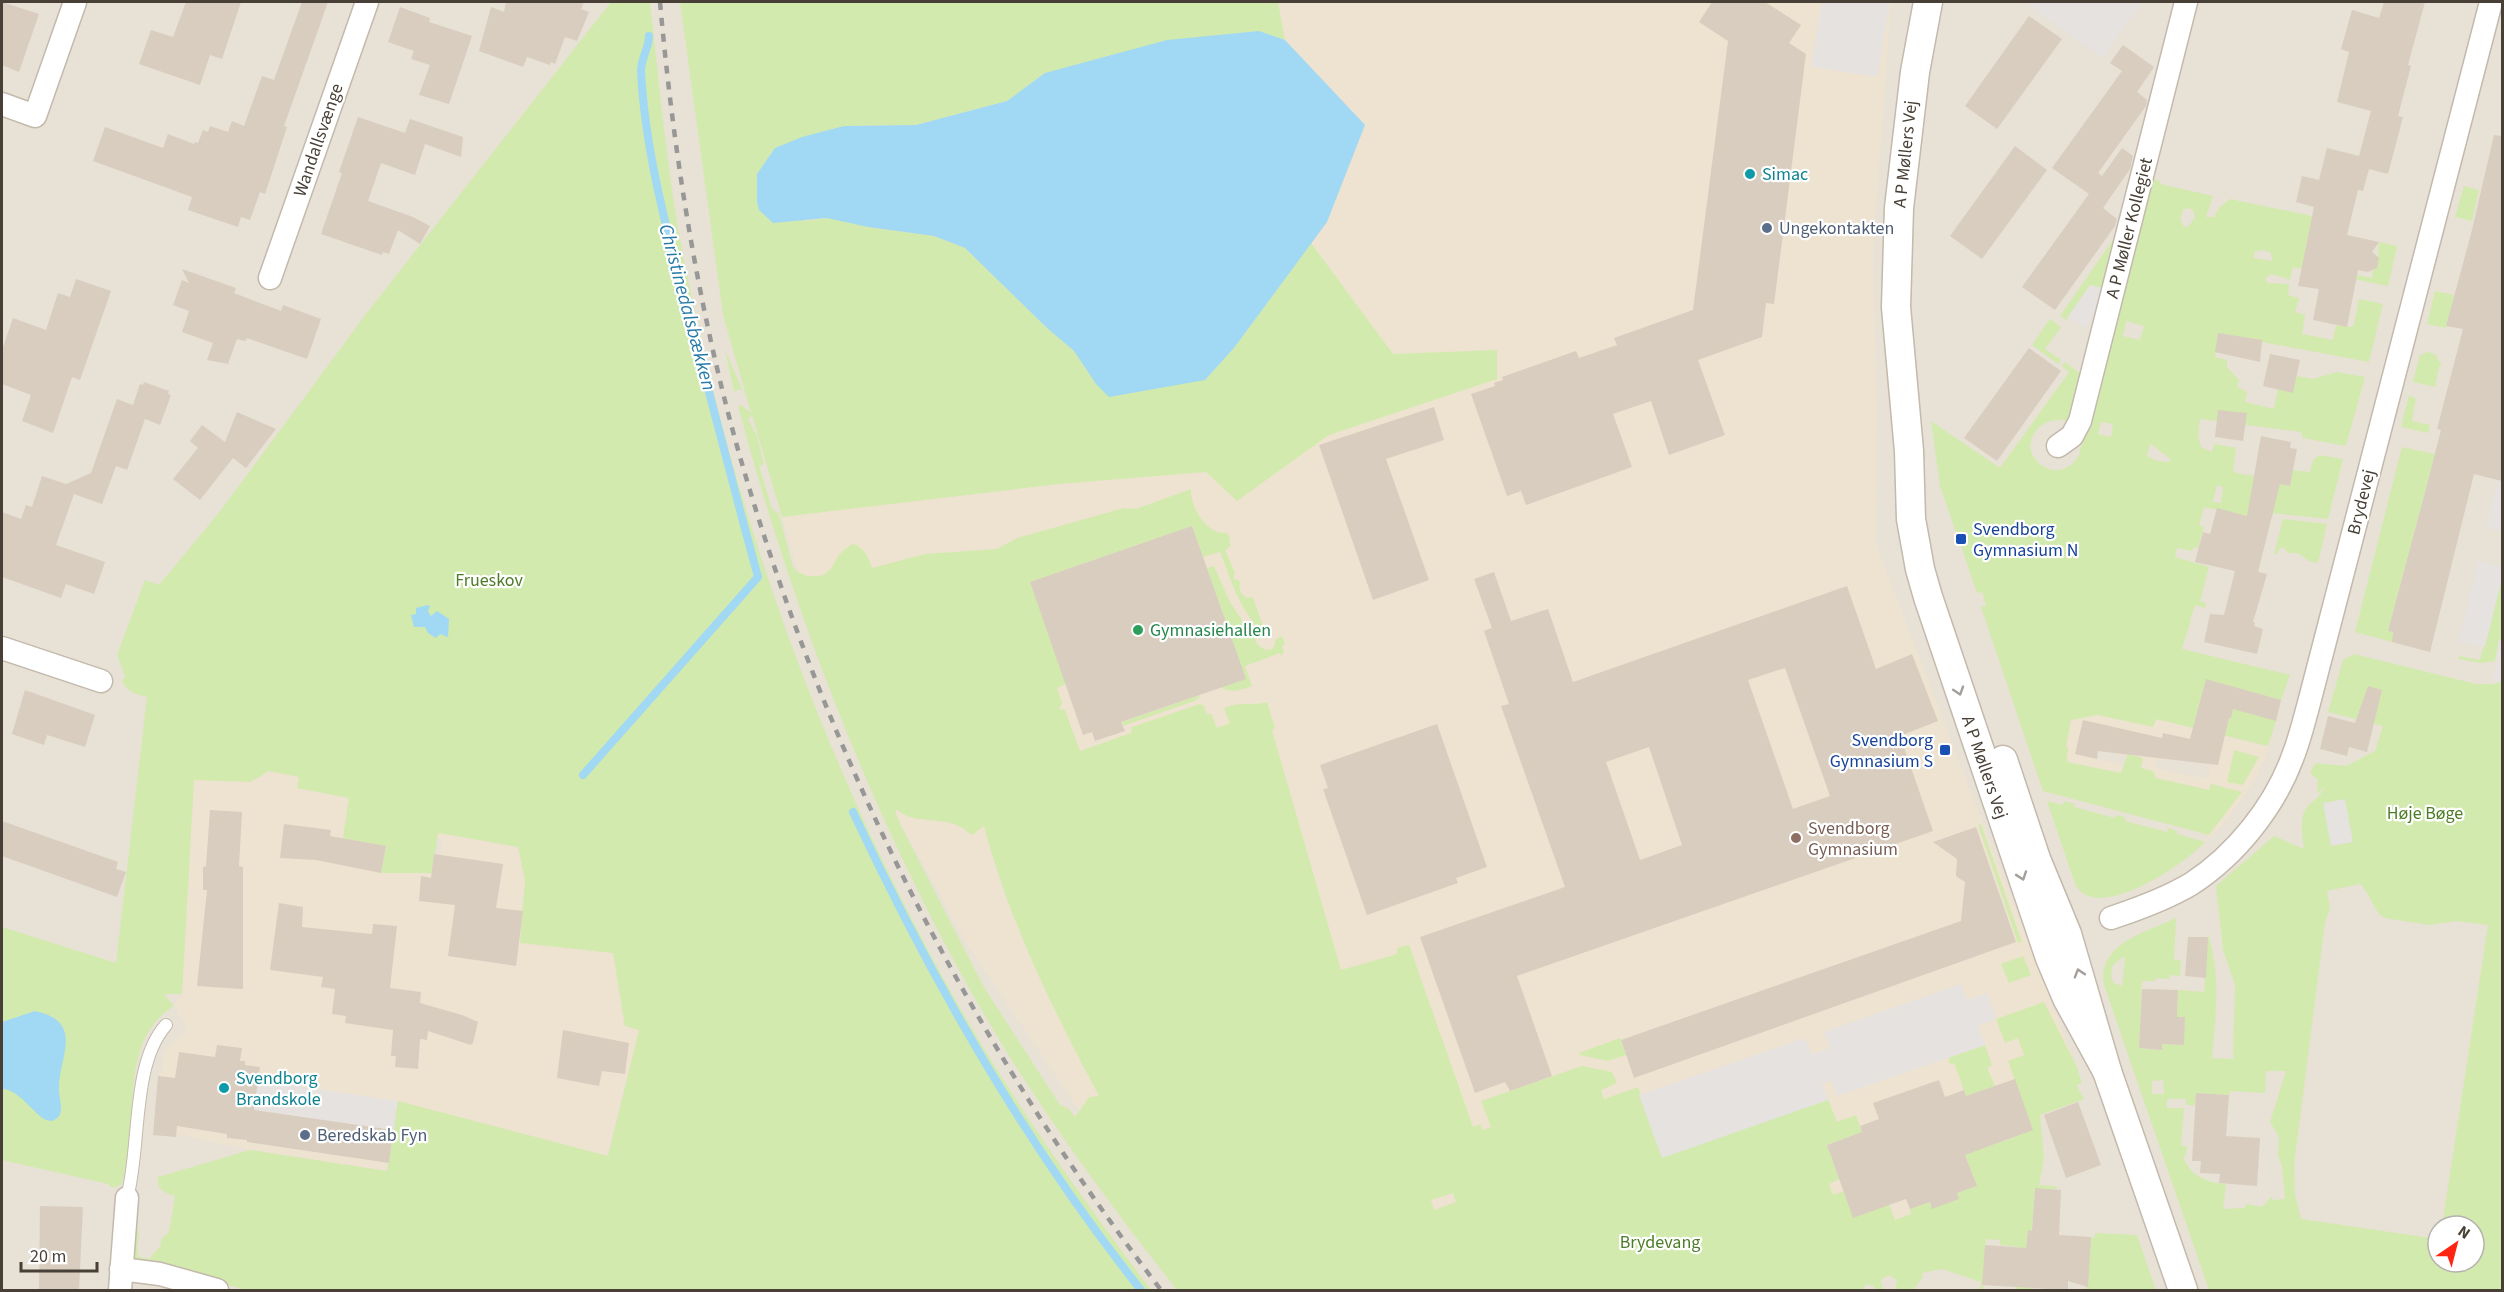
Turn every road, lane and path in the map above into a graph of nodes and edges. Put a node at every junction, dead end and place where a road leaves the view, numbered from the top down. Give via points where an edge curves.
1 (75, 2) edge
2 (367, 2) edge
3 (1928, 2) edge
4 (2186, 2) edge
5 (2491, 2) edge
6 (2, 104) edge
7 (270, 278) dead end
8 (2058, 446) dead end
9 (2, 648) edge
10 (101, 681) dead end
11 (2111, 918) dead end
12 (166, 1024) dead end
13 (127, 1198) joint
14 (121, 1280) edge
15 (217, 1290) edge
16 (2183, 1290) edge

1 - 6 street via 35,116
2 - 7 street, Wandallsvænge
3 - 16 street, A P Møllers Vej via 1915,72 1899,208 1896,307 1913,533 1928,597 2050,958 2107,1071
4 - 8 street, A P Møller Kollegiet via 2080,421
5 - 11 street, Brydevej via 2294,756 2260,816 2221,860 2171,895
9 - 10 street
12 - 13 lane via 153,1041 145,1064
13 - 14 street
14 - 15 street via 160,1275

